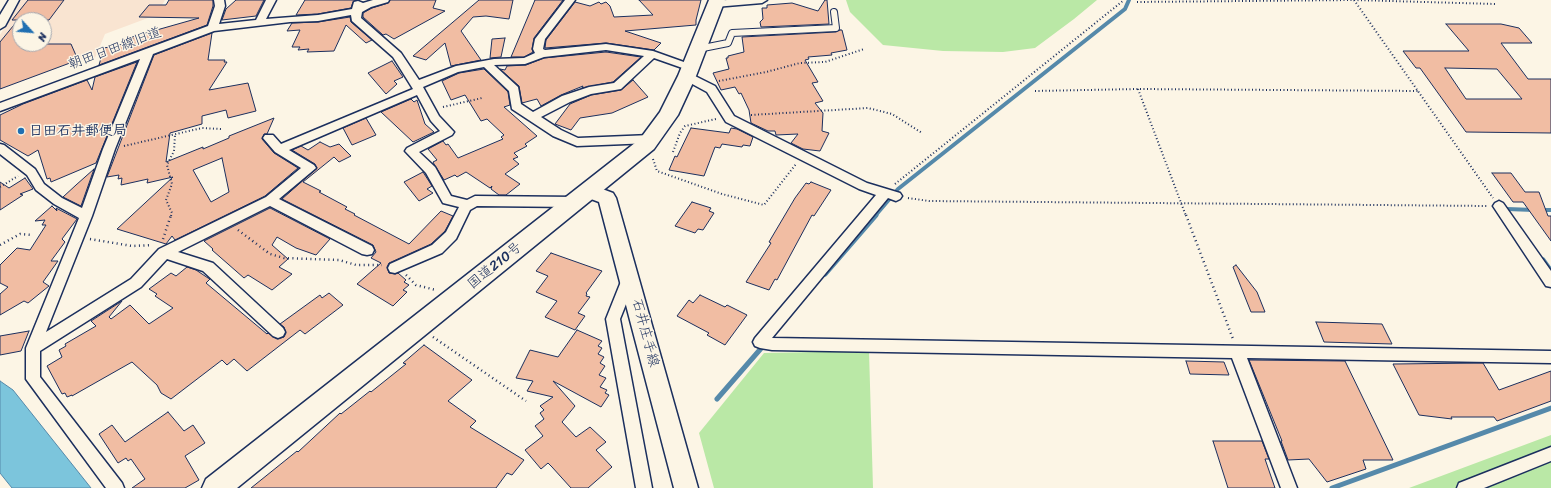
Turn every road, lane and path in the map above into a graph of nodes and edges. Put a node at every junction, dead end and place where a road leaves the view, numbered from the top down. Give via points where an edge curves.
1 (14, 0) edge
2 (229, 0) edge
3 (271, 0) edge
4 (360, 0) edge
5 (384, 0) edge
6 (570, 0) edge
7 (762, 0) edge
8 (1124, 0) edge
9 (1354, 0) edge
10 (716, 2) edge
11 (1137, 2) dead end
12 (220, 3) edge
13 (1495, 4) dead end
14 (357, 11) junction
15 (834, 12) dead end
16 (259, 23) junction
17 (0, 26) edge
18 (212, 28) junction
19 (864, 50) dead end
20 (148, 52) junction
21 (542, 54) junction
22 (652, 54) junction
23 (488, 63) junction
24 (695, 69) junction
25 (418, 87) junction
26 (1138, 89) junction
27 (1035, 91) dead end
28 (1418, 91) junction
29 (482, 98) dead end
30 (0, 107) edge
31 (430, 110) junction
32 (532, 117) junction
33 (729, 118) junction
34 (221, 129) dead end
35 (922, 133) dead end
36 (175, 135) junction
37 (269, 138) dead end
38 (645, 144) junction
39 (0, 148) edge
40 (109, 149) junction
41 (279, 149) junction
42 (673, 152) dead end
43 (803, 156) junction
44 (28, 170) junction
45 (0, 187) edge
46 (890, 195) junction
47 (582, 196) junction
48 (270, 200) junction
49 (1181, 203) junction
50 (469, 204) junction
51 (1499, 206) junction
52 (86, 216) junction
53 (226, 222) junction
54 (32, 235) dead end
55 (77, 238) junction
56 (0, 245) edge
57 (165, 249) junction
58 (367, 250) dead end
59 (395, 268) junction
60 (630, 279) junction
61 (1551, 282) edge
62 (436, 290) dead end
63 (278, 332) dead end
64 (432, 337) dead end
65 (33, 348) junction
66 (1237, 351) junction
67 (1551, 357) edge
68 (526, 401) dead end
69 (1551, 454) edge
70 (116, 488) edge
71 (216, 488) edge
72 (644, 488) edge
73 (686, 488) edge
74 (1290, 488) edge
75 (1465, 488) edge

1 - 17 street
2 - 12 street
3 - 16 street
4 - 14 street
5 - 14 street, 朝田日田線旧道
6 - 21 street via 540,39 538,49
7 - 10 street
8 - 46 path
9 - 11 path
9 - 13 path
9 - 28 path
10 - 24 highway, 国道210号
12 - 18 street
14 - 16 street, 朝田日田線旧道 via 318,18
14 - 25 street via 356,19 397,55
15 - 24 lane via 836,28 732,33 728,43
16 - 18 street, 朝田日田線旧道
18 - 20 street, 朝田日田線旧道
19 - 24 path via 825,62 800,63 766,72
20 - 30 street, 朝田日田線旧道
20 - 40 street
21 - 22 street via 606,47
21 - 23 street via 524,61
22 - 24 street
22 - 32 street via 617,86 589,91 566,99
23 - 25 street via 456,69
23 - 32 street via 491,69 514,90 516,106
24 - 33 street
24 - 38 highway, 国道210号 via 668,115
25 - 31 street
25 - 41 street
26 - 27 path
26 - 28 path
26 - 49 path
28 - 51 path
29 - 31 path
31 - 50 street via 448,132 411,150 431,170 447,200
32 - 38 street via 577,142
33 - 35 path via 868,108 892,114
33 - 42 path via 686,126 680,133
33 - 43 street
34 - 36 path via 202,128
36 - 40 path
36 - 57 path via 174,151 167,165 172,184 166,200 172,213
37 - 41 street
38 - 43 path via 657,171 722,194 764,205
38 - 47 highway, 国道210号
39 - 44 street
40 - 52 street
41 - 48 street via 310,168
43 - 46 street via 863,186
44 - 45 path
44 - 52 street via 40,187
46 - 49 path via 929,201
46 - 66 street via 766,343
47 - 50 street via 475,201
47 - 60 main road, 石井庄手線 via 607,198
47 - 71 highway, 国道210号
48 - 53 street
48 - 58 street
49 - 51 path
49 - 66 path
50 - 59 street via 438,249
51 - 61 street
52 - 55 street
53 - 57 street
53 - 59 path via 270,254 284,258 340,260 356,265
54 - 56 path via 20,234
55 - 57 path
55 - 65 street
57 - 63 street via 208,267
57 - 65 street via 136,283
59 - 62 path via 416,285
60 - 72 street via 613,319
60 - 73 main road, 石井庄手線
64 - 68 path
65 - 70 street via 32,379
66 - 67 street
66 - 74 street
69 - 75 street

